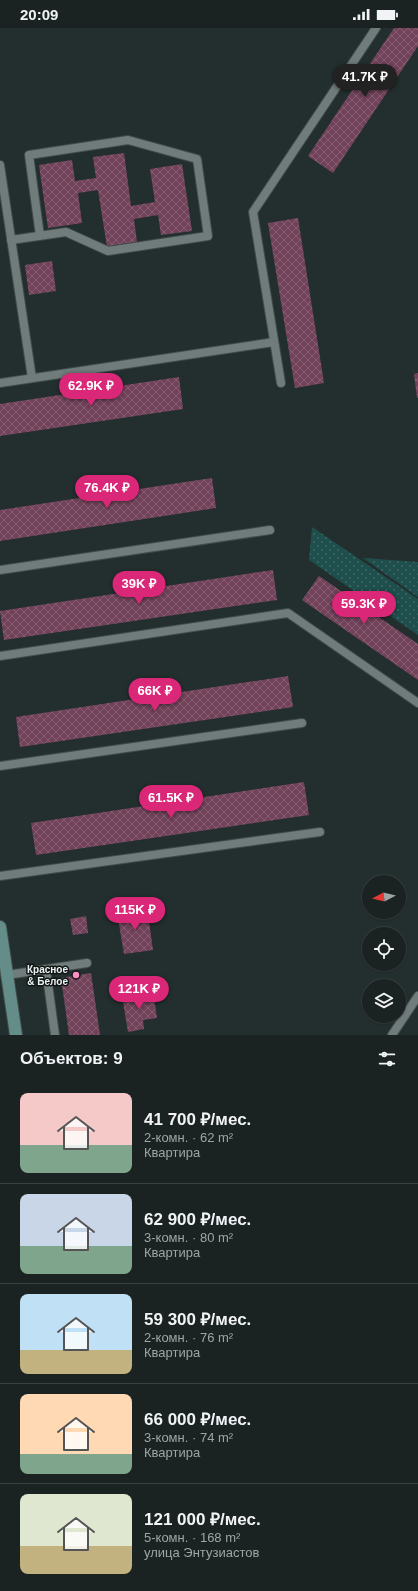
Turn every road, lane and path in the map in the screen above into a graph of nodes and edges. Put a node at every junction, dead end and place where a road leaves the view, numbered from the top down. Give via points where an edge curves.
1 (376, 28) edge
2 (0, 164) edge
3 (40, 236) junction
4 (11, 240) junction
5 (274, 342) junction
6 (32, 378) junction
7 (0, 383) edge
8 (281, 383) dead end
9 (270, 530) dead end
10 (0, 570) edge
11 (0, 656) edge
12 (418, 703) edge
13 (302, 723) dead end
14 (0, 766) edge
15 (320, 832) dead end
16 (0, 876) edge
17 (0, 927) edge
18 (87, 963) dead end
19 (46, 970) junction
20 (7, 975) junction
21 (418, 996) edge
22 (16, 1035) edge
23 (55, 1035) edge
24 (392, 1035) edge

1 - 5 lane via 253,212
2 - 4 lane
3 - 3 lane via 66,232 108,251 208,236 197,159 128,140 28,155
3 - 4 lane
4 - 6 lane
5 - 6 lane
5 - 8 lane
6 - 7 lane
9 - 10 lane
11 - 12 lane via 288,613
13 - 14 lane
15 - 16 lane
17 - 20 main road
18 - 19 lane
19 - 20 lane
19 - 23 lane
20 - 22 main road
21 - 24 lane

